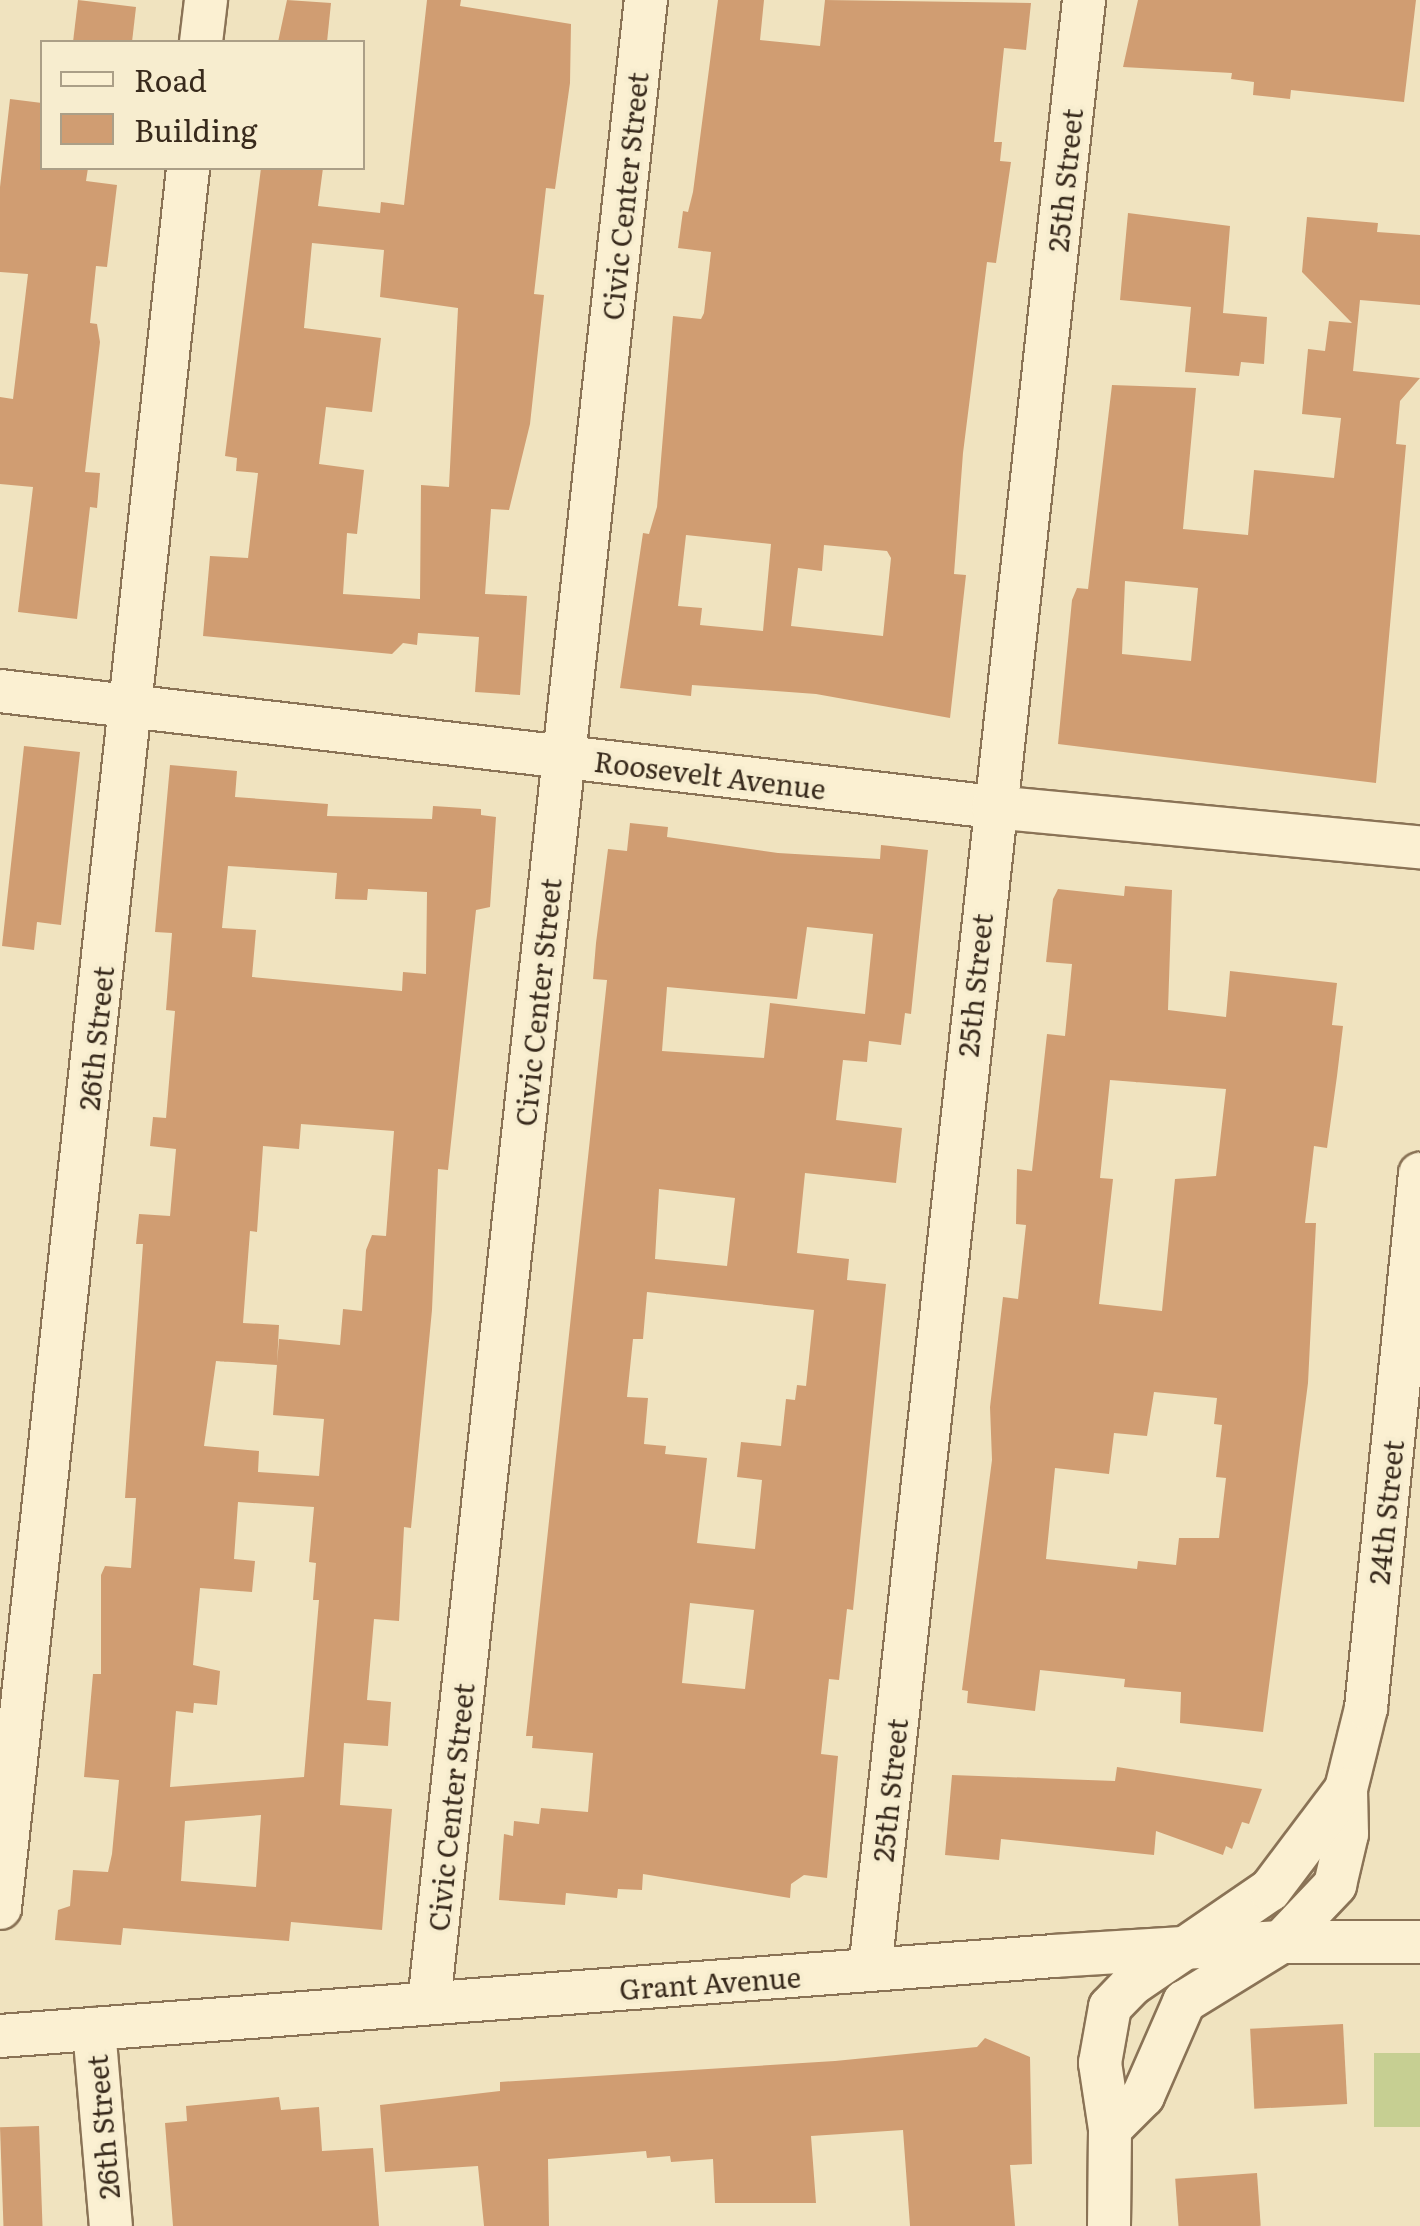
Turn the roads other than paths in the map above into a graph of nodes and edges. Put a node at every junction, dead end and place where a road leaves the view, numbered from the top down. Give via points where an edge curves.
1 (206, 0) edge
2 (646, 0) edge
3 (1084, 0) edge
4 (201, 40) edge
5 (188, 170) edge
6 (0, 691) edge
7 (131, 706) junction
8 (563, 757) junction
9 (993, 807) junction
10 (1420, 848) edge
11 (1420, 1174) edge
12 (1402, 1508) edge
13 (1346, 1789) junction
14 (0, 1908) edge
15 (1281, 1942) junction
16 (1420, 1942) edge
17 (1182, 1948) junction
18 (870, 1970) junction
19 (429, 2003) junction
20 (94, 2028) junction
21 (0, 2036) edge
22 (1110, 2130) junction
23 (111, 2226) edge
24 (1108, 2226) edge

1 - 4 street
2 - 8 street, Civic Center Street
3 - 9 street, 25th Street
5 - 7 street, 26th Street
6 - 7 street, Roosevelt Avenue
7 - 8 street, Roosevelt Avenue
7 - 14 street, 26th Street
8 - 9 street, Roosevelt Avenue
8 - 19 street, Civic Center Street
9 - 10 street, Roosevelt Avenue
9 - 18 street, 25th Street
11 - 12 street, 24th Street
12 - 13 street, 24th Street
13 - 15 street, 24th Street via 1347,1834 1335,1885
13 - 17 street, 24th Street via 1270,1890
15 - 16 street, Grant Avenue
15 - 17 street, Grant Avenue
15 - 22 street via 1184,2002 1143,2096
17 - 18 street, Grant Avenue
17 - 22 street via 1110,2007 1100,2062
18 - 19 street, Grant Avenue
19 - 20 street, Grant Avenue
20 - 21 street, Grant Avenue
20 - 23 street, 26th Street
22 - 24 street

